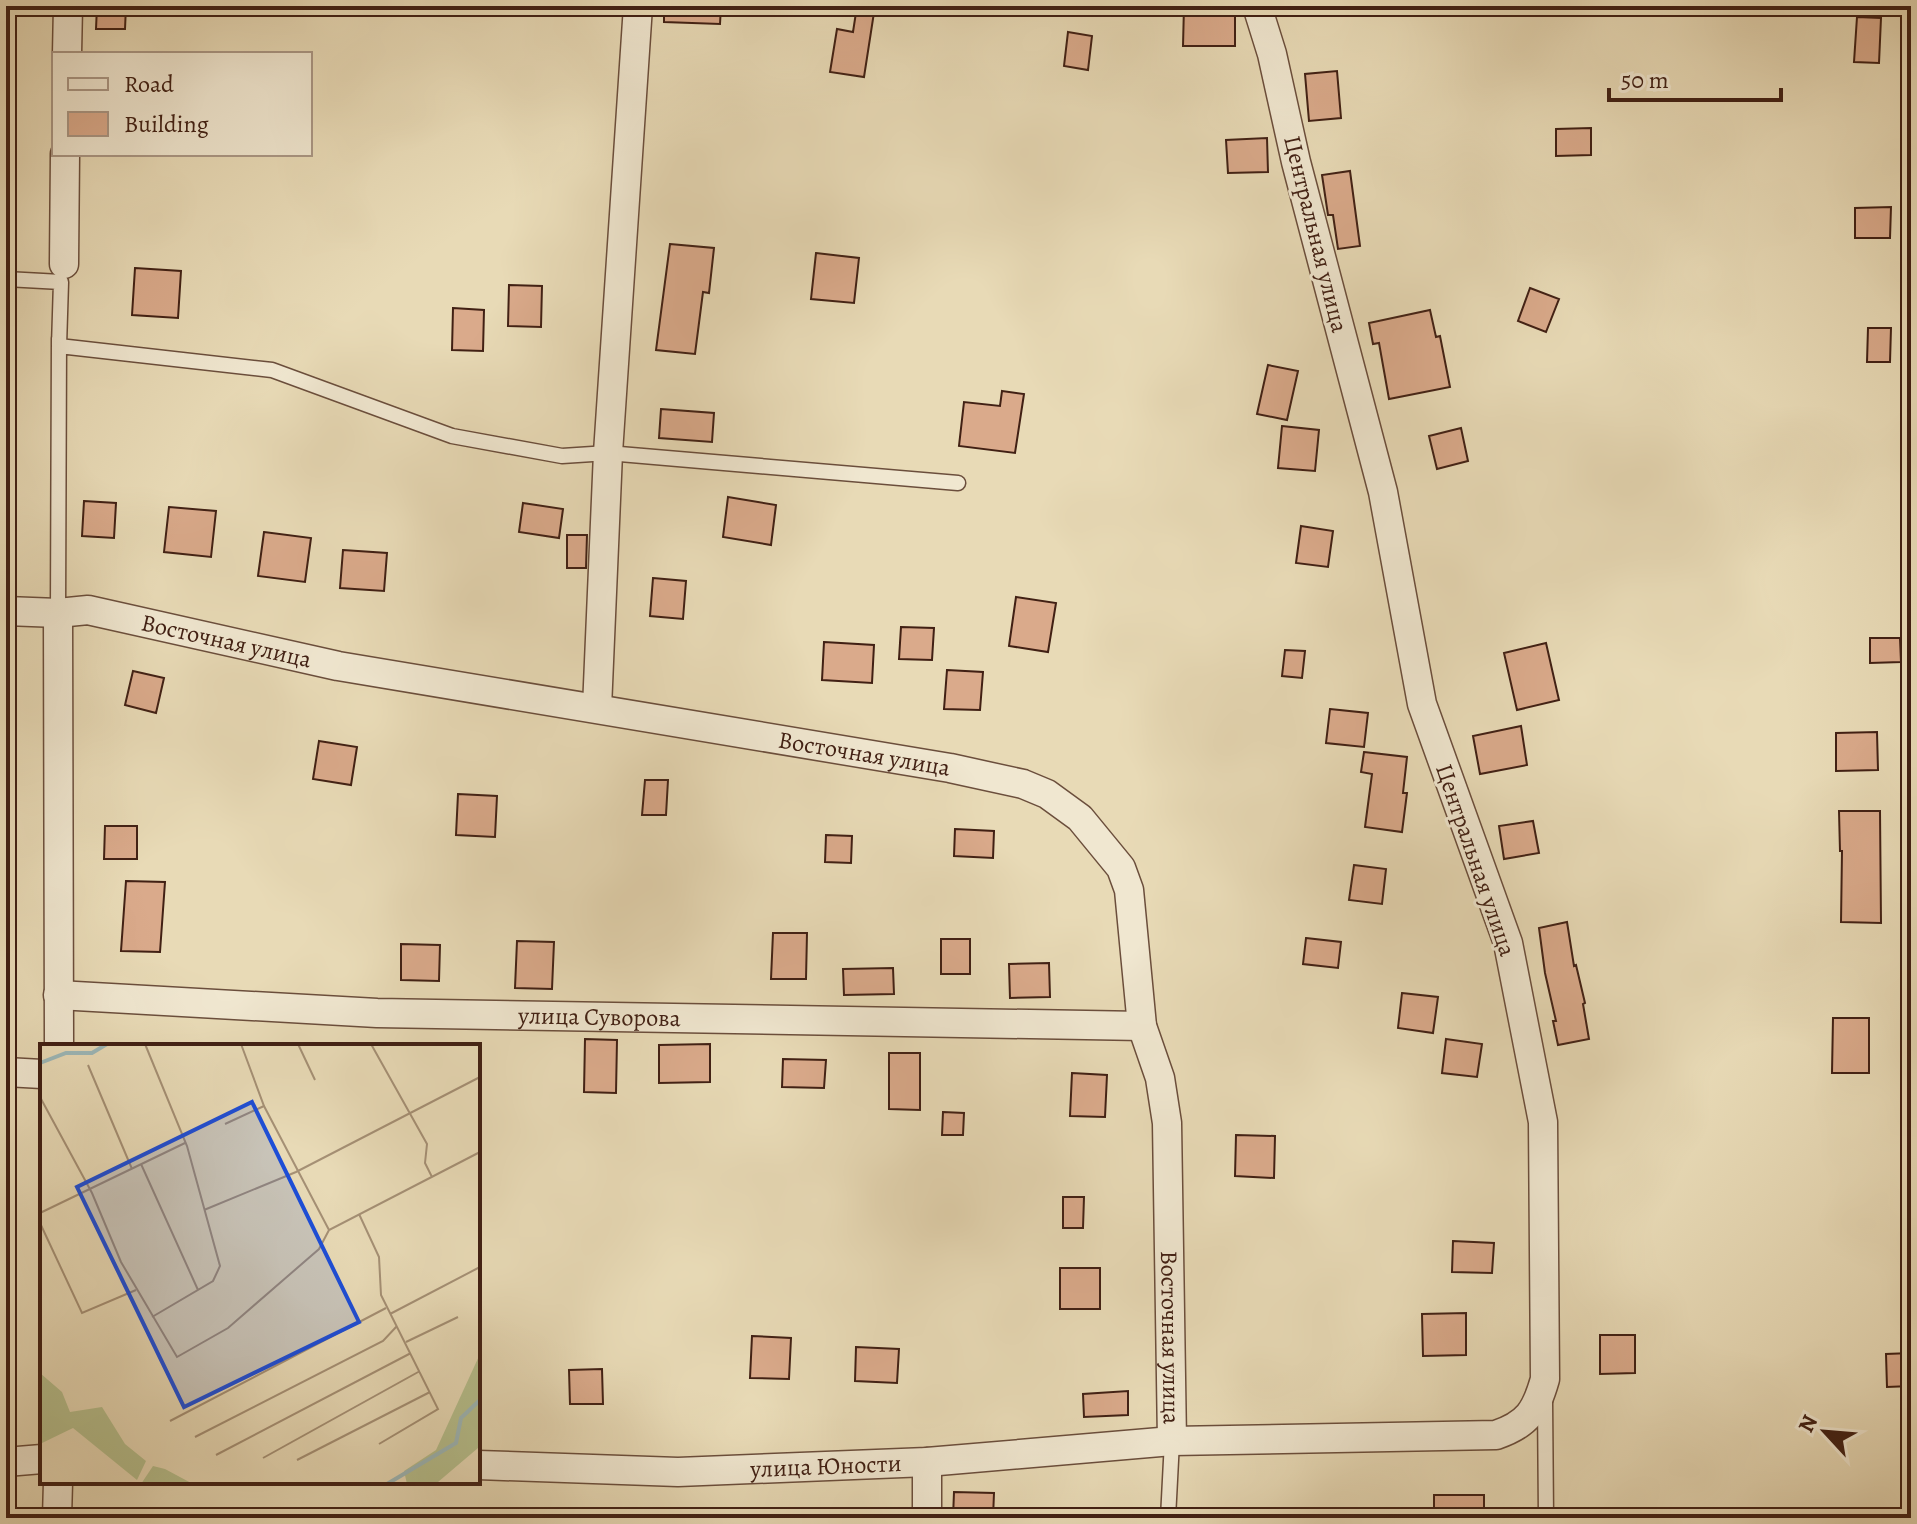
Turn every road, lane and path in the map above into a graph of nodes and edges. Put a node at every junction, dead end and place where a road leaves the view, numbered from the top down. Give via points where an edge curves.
1 (68, 6) edge
2 (638, 6) edge
3 (1257, 6) edge
4 (67, 52) edge
5 (65, 156) edge
6 (62, 273) junction
7 (6, 279) edge
8 (59, 346) junction
9 (608, 453) junction
10 (958, 483) dead end
11 (6, 611) edge
12 (58, 613) junction
13 (597, 708) junction
14 (58, 995) junction
15 (1142, 1026) junction
16 (59, 1044) edge
17 (6, 1072) edge
18 (40, 1074) edge
19 (1545, 1379) junction
20 (1172, 1441) junction
21 (40, 1459) edge
22 (6, 1462) edge
23 (927, 1462) junction
24 (480, 1465) edge
25 (58, 1484) edge
26 (57, 1518) edge
27 (927, 1518) edge
28 (1168, 1518) edge
29 (1546, 1518) edge

1 - 4 street
2 - 9 street
3 - 19 street, Центральная улица via 1383,492 1422,704 1508,943 1543,1122
5 - 6 street
6 - 7 lane
6 - 8 lane
8 - 9 lane via 272,370 452,436 562,456
8 - 12 lane
9 - 10 lane
9 - 13 street
11 - 12 street, Восточная улица
12 - 13 street, Восточная улица via 88,610 338,666
12 - 14 street
13 - 15 street, Восточная улица via 950,768 1047,794 1080,818 1121,868 1129,890
14 - 15 street, улица Суворова via 377,1013
14 - 16 street
15 - 20 street, Восточная улица via 1160,1078 1167,1123
17 - 18 street
19 - 20 street, Центральная улица via 1538,1405 1512,1429 1496,1435
19 - 29 lane
20 - 23 street, улица Юности
20 - 28 lane
21 - 22 street
23 - 24 street, улица Юности via 678,1472
23 - 27 street
25 - 26 street

